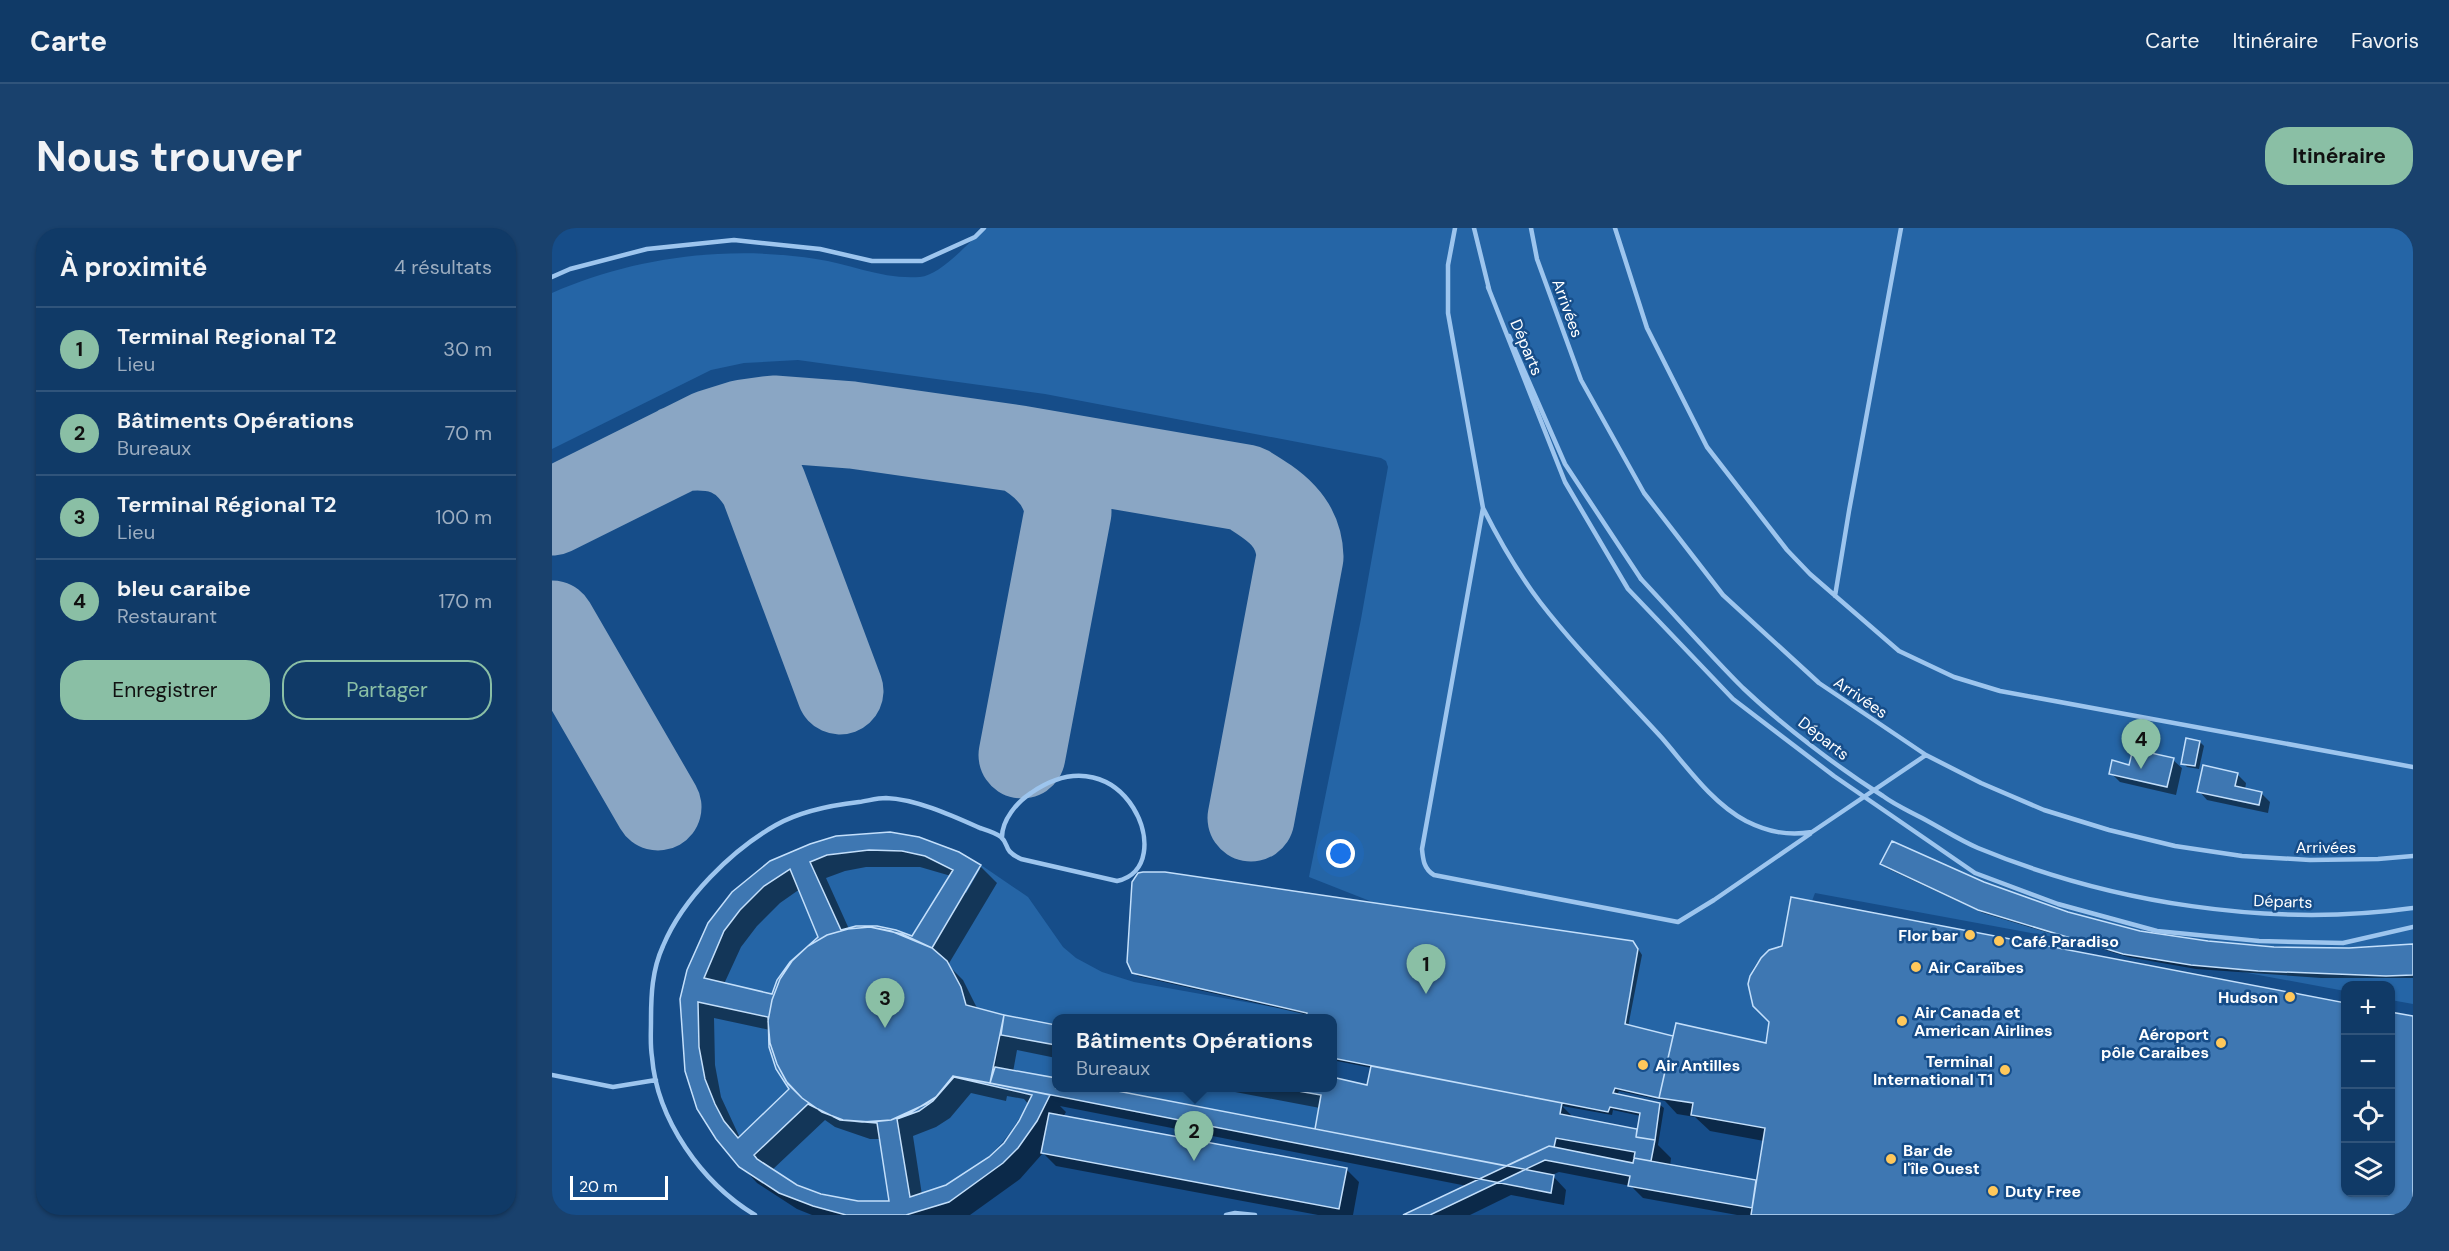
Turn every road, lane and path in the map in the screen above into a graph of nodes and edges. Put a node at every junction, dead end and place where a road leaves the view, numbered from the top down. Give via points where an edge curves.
1 (984, 228) edge
2 (1455, 228) edge
3 (1474, 228) edge
4 (1531, 228) edge
5 (1615, 228) edge
6 (1901, 228) edge
7 (552, 277) edge
8 (1488, 287) junction
9 (1483, 508) junction
10 (1835, 596) junction
11 (1926, 755) junction
12 (2413, 767) edge
13 (1812, 832) junction
14 (1002, 837) junction
15 (2413, 856) edge
16 (2413, 908) edge
17 (2413, 927) edge
18 (552, 1075) edge
19 (656, 1080) junction
20 (755, 1215) edge
21 (1226, 1215) edge
22 (1255, 1215) edge

1 - 7 lane via 975,237 922,261 872,261 820,249 734,240 647,249
2 - 9 lane via 1448,266 1448,313
3 - 8 lane, Départs
4 - 11 lane, Arrivées via 1537,259 1581,380 1644,493 1723,595 1818,683
5 - 10 lane via 1647,328 1707,447 1787,550
6 - 10 lane
8 - 16 lane, Départs, bridge via 1565,464 1641,579 1744,688 1816,748 1884,797 1976,847 2033,868 2196,908 2354,915
8 - 17 lane, bridge via 1565,482 1628,589 1733,699 1834,776 1975,873 2058,904 2157,931 2343,944
9 - 13 lane via 1540,601 1716,799 1745,820 1772,832
9 - 13 lane via 1422,849 1428,871 1678,922
10 - 12 lane via 1899,651 1953,677 1991,688
11 - 13 lane
11 - 15 lane, Arrivées via 2044,810 2109,831 2175,846 2310,861
14 - 14 lane via 1012,855 1021,859 1117,881 1131,874 1143,853 1140,818 1129,799 1101,780 1079,776 1045,783 1027,796 1005,822
14 - 19 lane via 939,810 886,798 832,805 777,825 731,857 691,898 663,945 651,984 651,1058
18 - 19 lane via 613,1087
19 - 20 lane via 672,1126 696,1162 713,1182
21 - 22 lane

